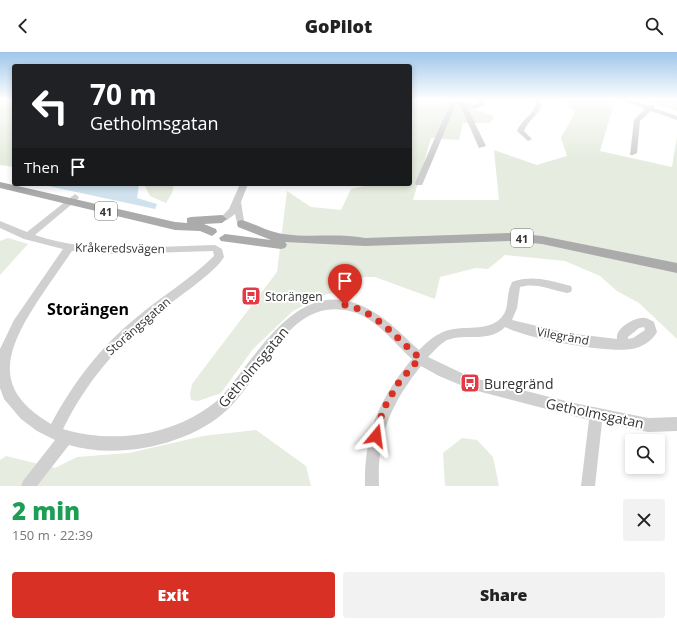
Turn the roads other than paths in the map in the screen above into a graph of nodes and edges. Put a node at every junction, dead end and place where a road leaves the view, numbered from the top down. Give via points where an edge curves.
1 (446, 120) edge
2 (468, 120) edge
3 (526, 120) edge
4 (637, 120) edge
5 (528, 139) dead end
6 (482, 146) dead end
7 (633, 153) dead end
8 (0, 181) edge
9 (420, 183) dead end
10 (12, 184) edge
11 (0, 185) edge
12 (21, 186) edge
13 (243, 186) edge
14 (72, 200) junction
15 (237, 203) junction
16 (223, 219) junction
17 (241, 223) junction
18 (0, 224) edge
19 (212, 232) junction
20 (28, 237) junction
21 (225, 238) junction
22 (365, 242) junction
23 (69, 248) junction
24 (219, 250) joint
25 (677, 268) edge
26 (567, 289) dead end
27 (504, 321) junction
28 (624, 344) dead end
29 (420, 358) junction
30 (596, 414) junction
31 (677, 424) edge
32 (60, 435) junction
33 (28, 486) edge
34 (372, 486) edge
35 (588, 486) edge

1 - 9 street
2 - 6 street
3 - 5 street via 520,131
4 - 7 street
8 - 10 main road, 41
11 - 14 main road, 41
12 - 14 main road, 41
13 - 15 street
14 - 16 main road, 41 via 178,220
14 - 19 main road, 41 via 175,226 202,227
14 - 20 street
15 - 16 street via 233,211
15 - 17 street
16 - 17 main road, 41 via 233,218
16 - 19 main road via 213,224
17 - 21 main road via 238,233
17 - 22 main road, 41 via 265,236 302,240 356,239
18 - 20 street, Kråkeredsvägen
19 - 21 main road, 41
20 - 23 street, Kråkeredsvägen
21 - 22 main road, 41 via 262,244 301,246
22 - 25 main road, 41 via 513,237 550,241
23 - 24 street, Kråkeredsvägen
23 - 32 street, Getholmsgatan via 9,340 1,360 5,389 15,404 30,418
24 - 32 street, Storängsgatan via 219,257 210,266 102,358 69,405
26 - 27 street via 530,281 515,283 510,312
27 - 28 street, Vilegränd via 520,328 549,334 591,342
27 - 29 street via 491,329 443,337
29 - 30 street, Getholmsgatan via 457,378 484,387
29 - 32 street, Getholmsgatan via 372,315 354,307 325,305 294,320 268,347 224,404 204,419 163,437 138,441 91,444
29 - 34 street via 399,382 383,410 373,453
30 - 31 street, Getholmsgatan via 648,425
30 - 35 street
32 - 33 street, Storängsgatan

